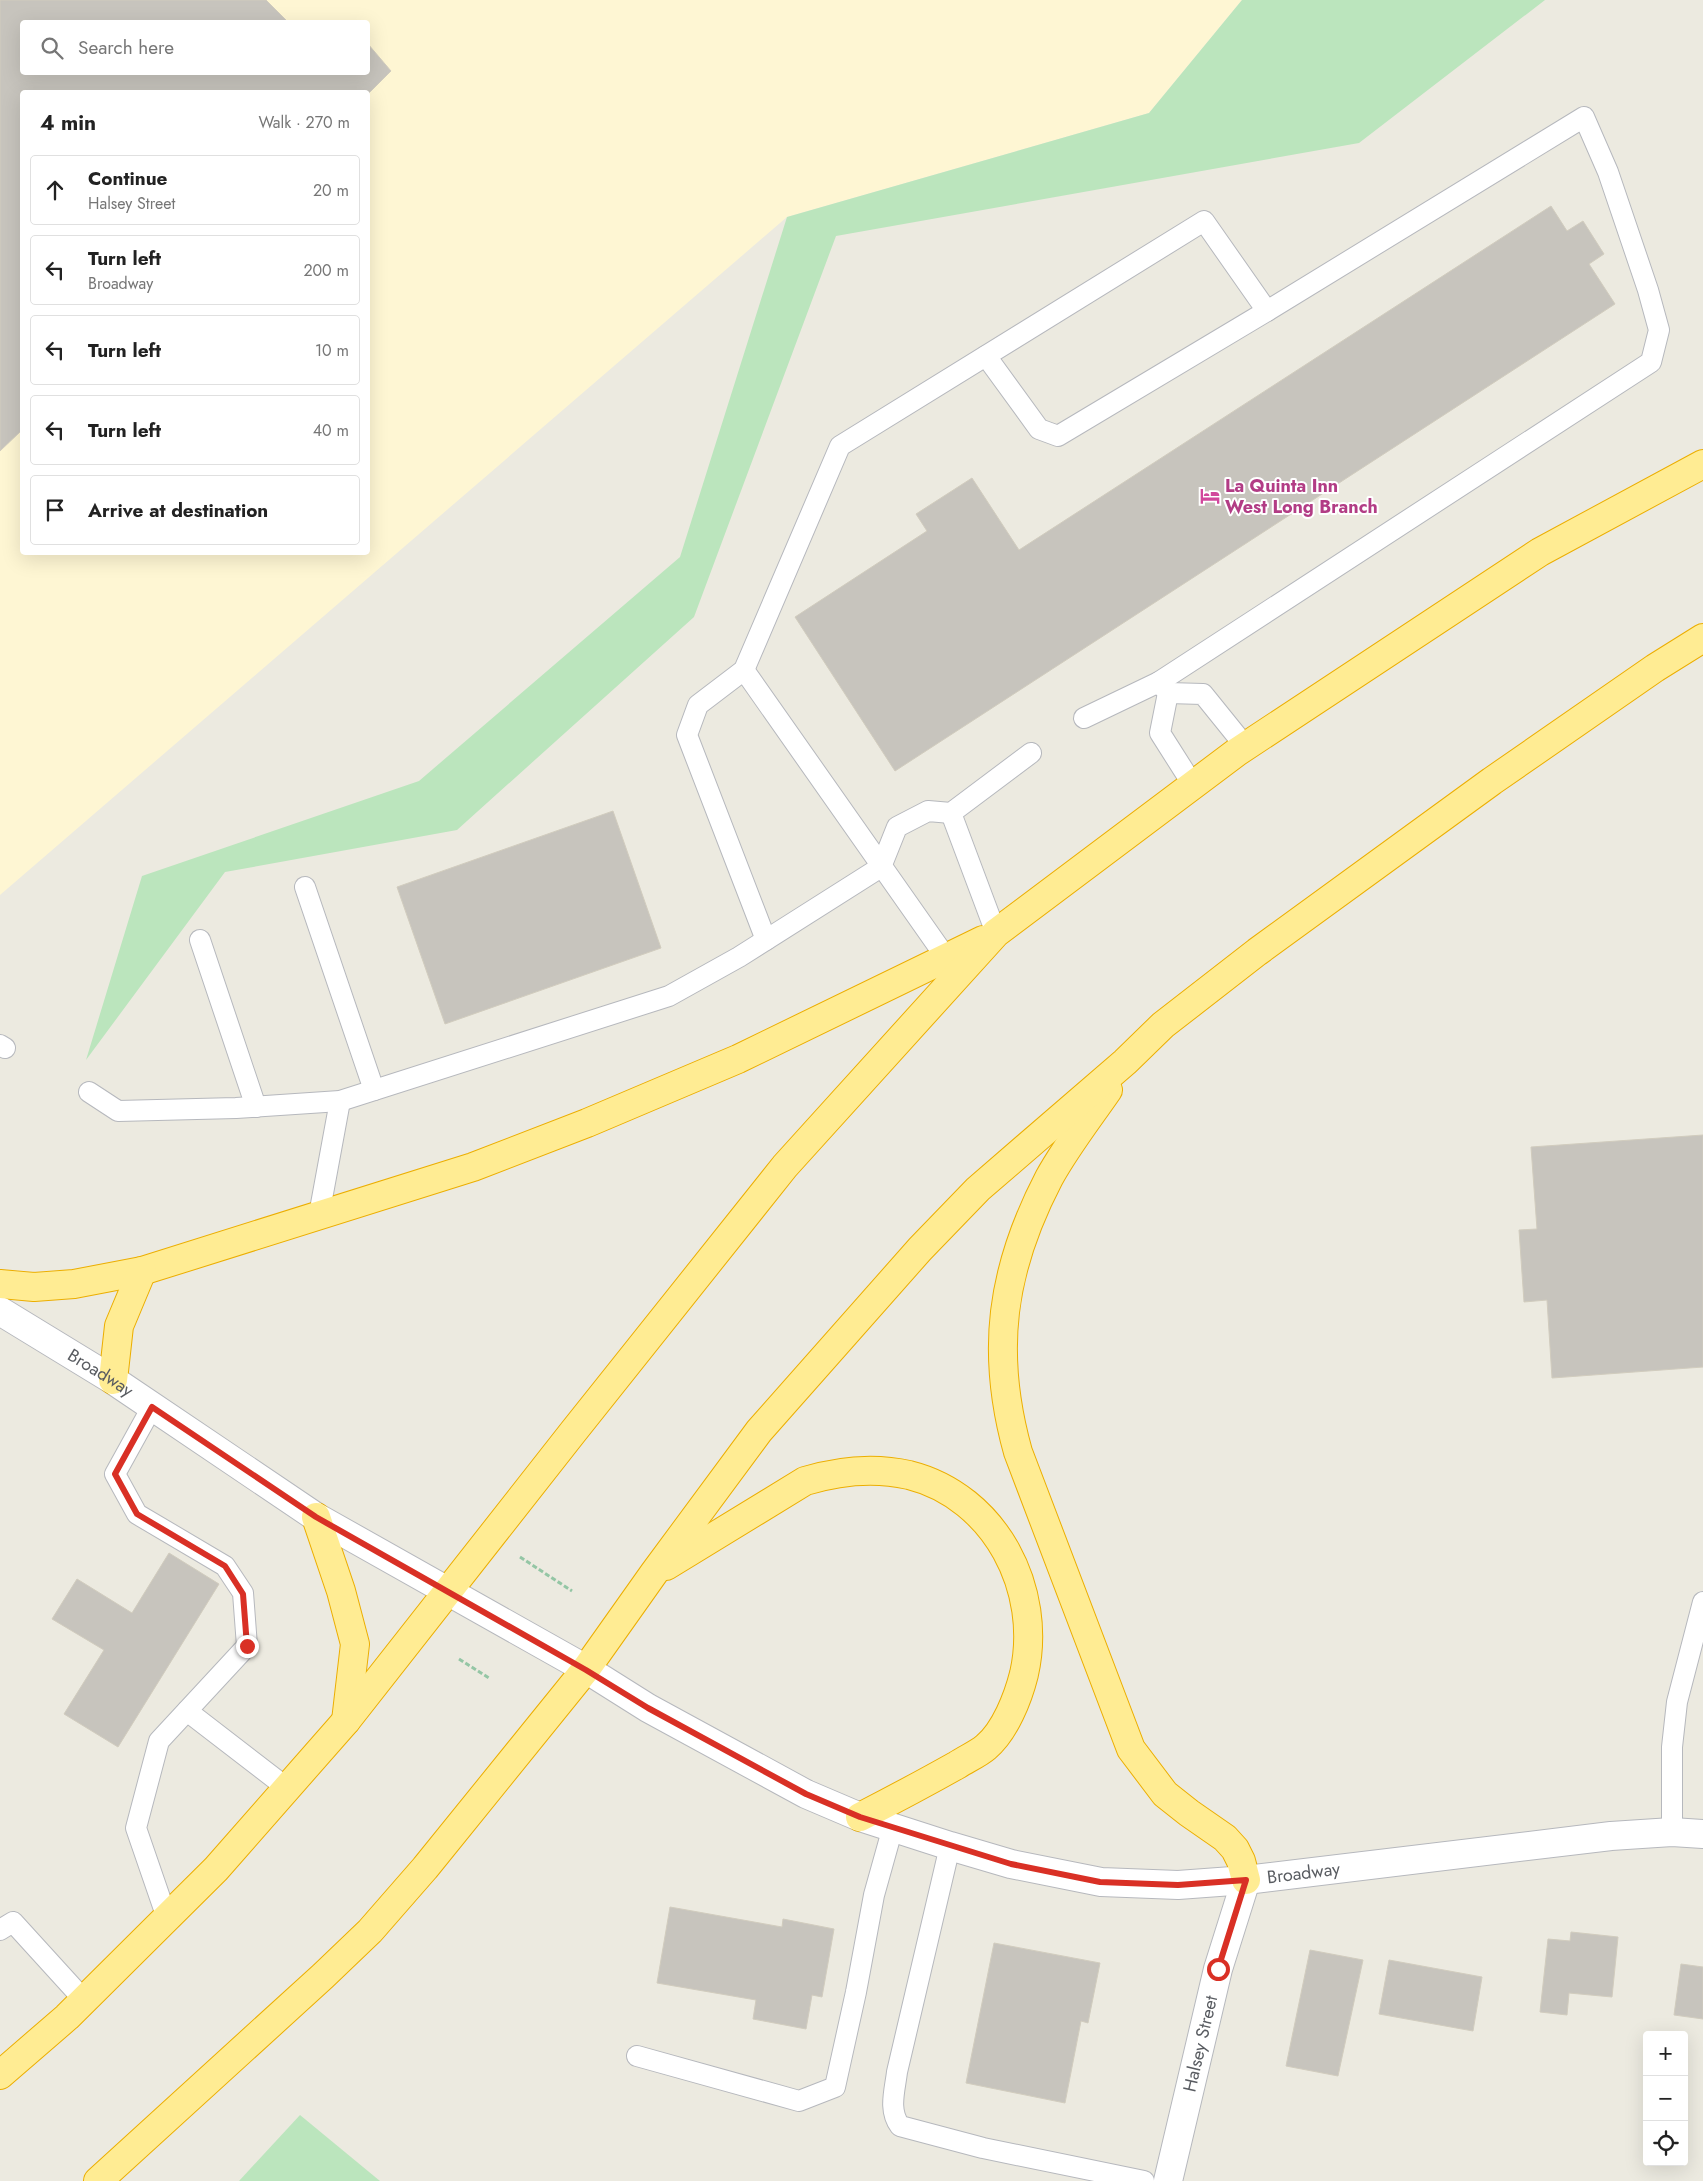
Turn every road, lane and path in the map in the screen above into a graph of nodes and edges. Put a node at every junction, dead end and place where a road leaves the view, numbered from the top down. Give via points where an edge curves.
1 (1267, 312) junction
2 (986, 356) junction
3 (1703, 464) edge
4 (1703, 638) edge
5 (744, 670) junction
6 (1163, 688) junction
7 (1084, 718) dead end
8 (1246, 746) junction
9 (1031, 753) dead end
10 (1193, 785) junction
11 (951, 813) junction
12 (881, 867) junction
13 (305, 887) dead end
14 (996, 934) junction
15 (200, 940) dead end
16 (766, 940) junction
17 (952, 966) junction
18 (1126, 1062) junction
19 (374, 1090) junction
20 (89, 1092) dead end
21 (340, 1101) junction
22 (256, 1107) junction
23 (320, 1215) junction
24 (142, 1271) junction
25 (0, 1284) edge
26 (0, 1311) edge
27 (113, 1380) junction
28 (152, 1407) junction
29 (316, 1517) junction
30 (519, 1556) dead end
31 (654, 1573) junction
32 (449, 1590) junction
33 (572, 1591) dead end
34 (1703, 1602) edge
35 (459, 1659) dead end
36 (586, 1670) junction
37 (489, 1678) dead end
38 (187, 1712) junction
39 (346, 1721) junction
40 (287, 1788) junction
41 (860, 1817) junction
42 (893, 1828) junction
43 (1672, 1832) junction
44 (1703, 1834) edge
45 (950, 1846) junction
46 (1246, 1880) junction
47 (167, 1918) junction
48 (6, 1926) edge
49 (84, 2000) junction
50 (637, 2056) dead end
51 (0, 2075) edge
52 (98, 2181) edge
53 (1144, 2181) edge
54 (1168, 2181) edge

1 - 2 lane via 1058,436 1039,429
1 - 2 lane via 1204,221
1 - 6 lane via 1584,118 1608,172 1659,330 1651,362
2 - 5 lane via 840,446
3 - 8 highway via 1540,552
4 - 18 highway via 1492,781 1257,952 1163,1025
5 - 12 lane
5 - 16 lane via 698,705 687,735
6 - 7 lane
6 - 8 lane via 1203,694
6 - 10 lane via 1160,733
8 - 10 highway
9 - 11 lane
10 - 14 highway
11 - 12 lane via 928,811 898,827
11 - 14 lane
12 - 16 lane
12 - 17 lane
13 - 19 lane
14 - 17 highway
15 - 22 lane
16 - 19 lane via 670,996
17 - 23 highway via 587,1123 473,1167
17 - 32 highway via 785,1166
18 - 31 highway via 978,1188 920,1249 759,1431
18 - 46 highway via 1050,1178 1025,1234 1012,1275 1003,1322 1002,1376 1018,1452 1131,1749 1166,1794 1234,1848
19 - 21 lane
20 - 22 lane via 118,1110
21 - 22 lane
21 - 23 lane
23 - 24 highway
24 - 25 highway via 74,1284 34,1287
24 - 27 highway via 119,1326
26 - 27 street, Broadway
27 - 28 street, Broadway
28 - 29 street, Broadway
28 - 38 lane via 115,1474 137,1514 225,1566 243,1594 247,1646
29 - 32 street, Broadway
29 - 39 highway via 355,1644
30 - 33 path
31 - 36 highway
31 - 41 highway via 804,1481 830,1473 873,1470 910,1476 949,1492 978,1513 1009,1553 1022,1586 1028,1614 1028,1656 1019,1693 1004,1723 986,1747
32 - 36 street, Broadway
32 - 39 highway
34 - 43 lane via 1677,1702 1672,1747
35 - 37 path
36 - 41 street, Broadway via 648,1708 806,1794
36 - 52 highway via 370,1931
38 - 40 lane
38 - 47 lane via 159,1741 136,1828
39 - 40 highway
40 - 47 highway via 216,1869
41 - 42 street, Broadway
42 - 45 street, Broadway
42 - 50 lane via 874,1895 835,2087 799,2101
43 - 44 street, Broadway
43 - 46 street, Broadway via 1602,1837
45 - 46 street, Broadway via 1011,1864 1100,1882 1178,1885
45 - 53 lane via 897,2072 894,2118 900,2126 983,2148
46 - 54 street, Halsey Street via 1218,1969
47 - 49 highway
48 - 49 lane
49 - 51 highway

